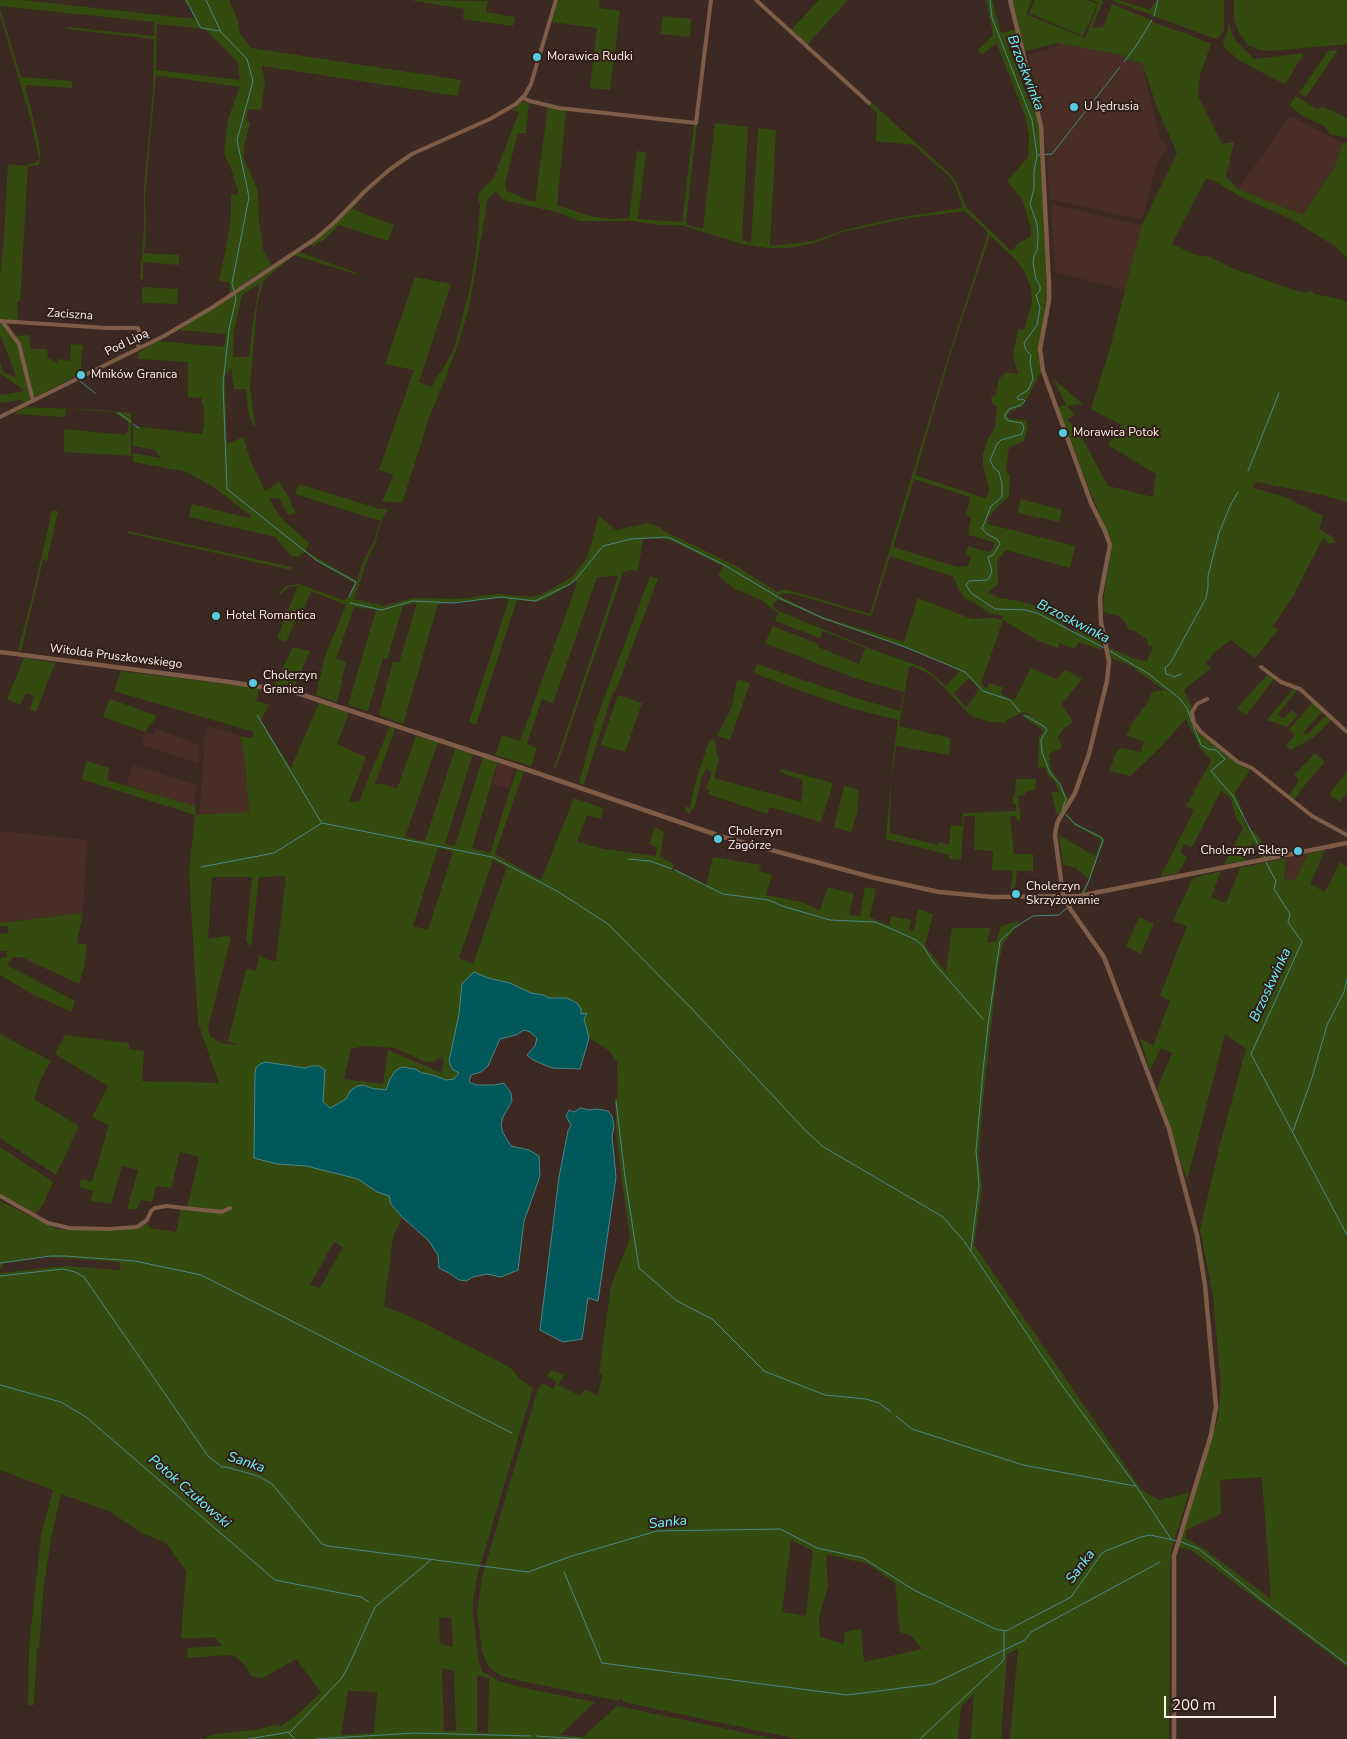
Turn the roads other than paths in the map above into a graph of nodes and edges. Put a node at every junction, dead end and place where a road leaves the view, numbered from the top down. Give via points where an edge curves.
1 (556, 0) edge
2 (711, 0) edge
3 (756, 0) edge
4 (1010, 0) edge
5 (523, 98) junction
6 (869, 103) dead end
7 (1, 320) edge
8 (138, 349) junction
9 (33, 401) junction
10 (0, 417) edge
11 (0, 652) edge
12 (1261, 667) dead end
13 (1207, 699) dead end
14 (1347, 732) edge
15 (1347, 835) edge
16 (1347, 843) edge
17 (1064, 897) junction
18 (0, 1196) edge
19 (230, 1208) dead end
20 (1174, 1739) edge

1 - 5 street via 532,81
2 - 5 street via 696,123 559,108
3 - 6 street
4 - 17 street via 1039,114 1043,154 1050,285 1040,349 1042,371 1110,545 1100,598 1108,655 1107,681 1091,750 1055,835
5 - 8 street, Pod Lipą via 490,119 412,154 365,191 315,239 234,293
7 - 8 street, Zaciszna via 138,328
7 - 9 street via 19,344
8 - 9 street, Pod Lipą
9 - 10 street, Pod Lipą
11 - 17 street, Witolda Pruszkowskiego via 230,682 306,696 723,837 864,875 958,894
12 - 14 street via 1281,682 1300,689
13 - 15 street via 1197,704 1192,712 1201,732 1312,816
16 - 17 street, Witolda Pruszkowskiego
17 - 20 street via 1104,956 1169,1130 1197,1235 1205,1285 1216,1407 1211,1435 1173,1564
18 - 19 street via 48,1223 69,1228 137,1227 148,1220 155,1208 166,1206 222,1212

